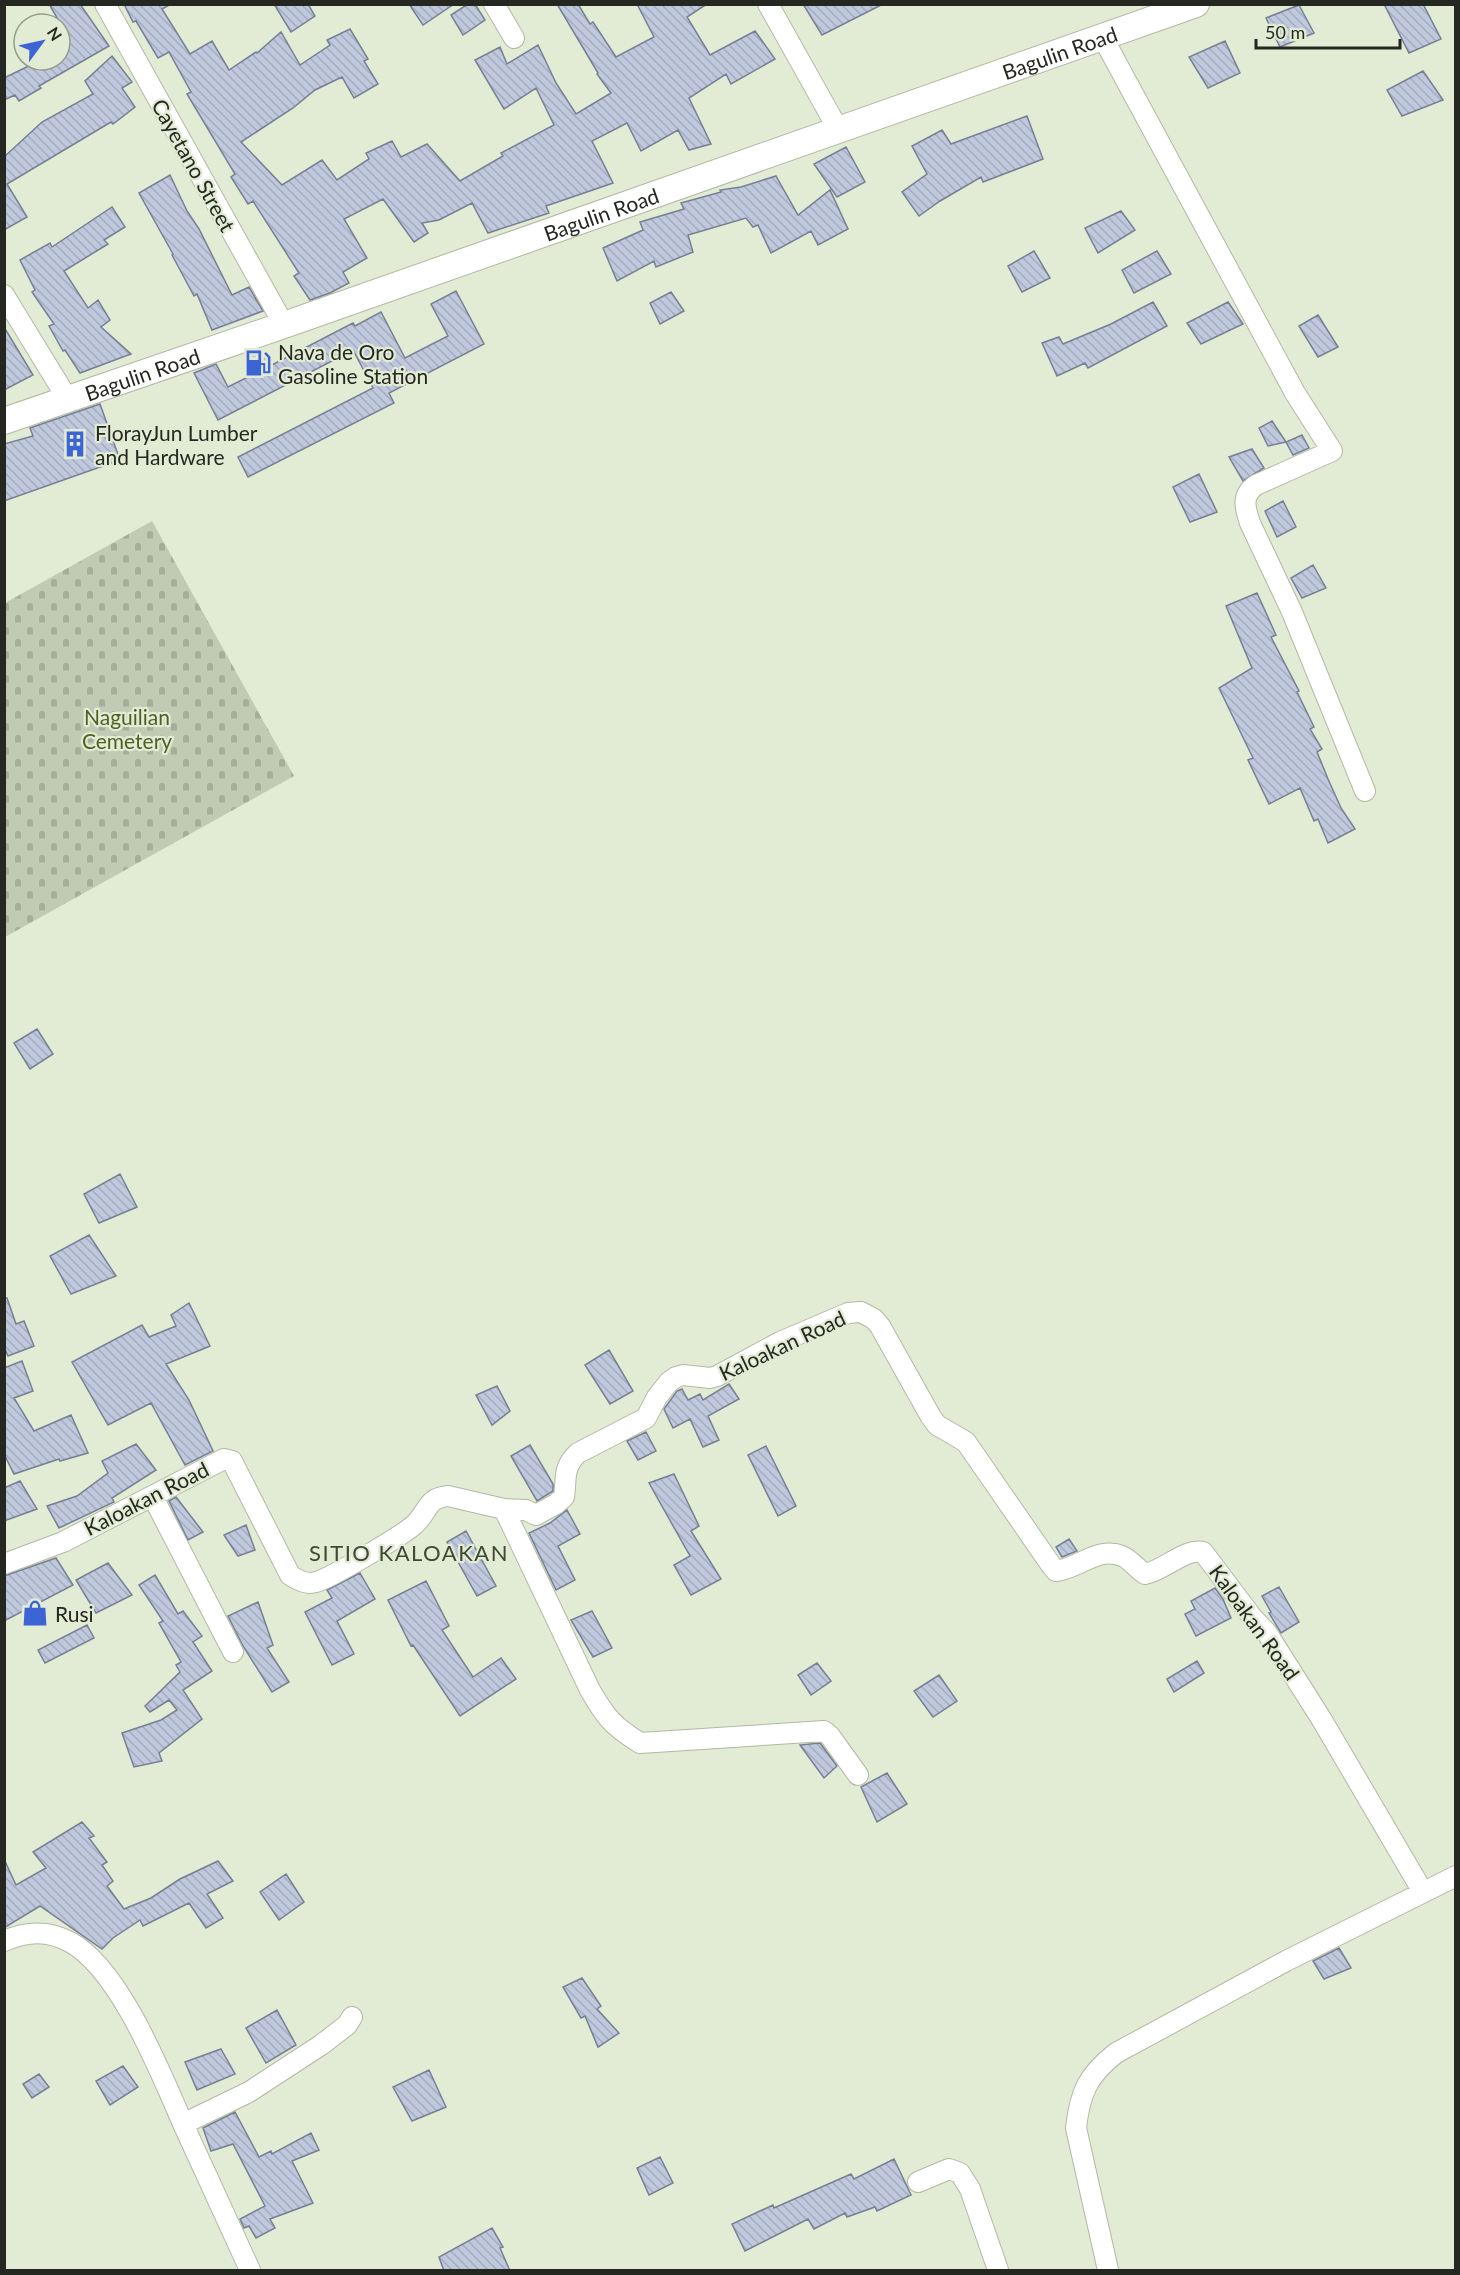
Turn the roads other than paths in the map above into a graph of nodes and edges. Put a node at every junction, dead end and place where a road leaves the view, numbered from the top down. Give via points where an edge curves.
1 (105, 4) edge
2 (494, 4) edge
3 (768, 4) edge
4 (1196, 4) edge
5 (514, 38) dead end
6 (1102, 38) junction
7 (838, 129) junction
8 (4, 295) edge
9 (284, 325) junction
10 (68, 398) junction
11 (4, 421) edge
12 (1365, 791) dead end
13 (153, 1497) junction
14 (504, 1509) junction
15 (4, 1564) edge
16 (233, 1652) dead end
17 (858, 1775) dead end
18 (1455, 1876) edge
19 (1424, 1892) junction
20 (4, 1941) edge
21 (352, 2017) dead end
22 (183, 2124) junction
23 (918, 2182) dead end
24 (250, 2271) edge
25 (998, 2271) edge
26 (1108, 2271) edge

1 - 9 street, Cayetano Street
2 - 5 street
3 - 7 street
4 - 6 main road, Bagulin Road
6 - 7 main road, Bagulin Road
6 - 12 street via 1295,393 1332,451 1256,485 1246,494 1245,508
7 - 9 main road, Bagulin Road
8 - 10 street
9 - 10 main road, Bagulin Road
10 - 11 main road, Bagulin Road
13 - 14 street, Kaloakan Road via 214,1462 229,1459 282,1564 302,1582 315,1582 339,1570 415,1525 439,1497
13 - 15 street, Kaloakan Road via 63,1542
13 - 16 street
14 - 17 street via 590,1690 616,1728 639,1743 824,1731
14 - 19 street, Kaloakan Road via 526,1509 536,1515 555,1504 564,1497 569,1461 646,1418 657,1397 676,1377 717,1376 780,1342 848,1313 861,1312 880,1326 937,1425 966,1442 1056,1571 1097,1555 1113,1555 1121,1556 1145,1574 1191,1552 1203,1552 1268,1633
18 - 19 street
19 - 26 street via 1116,2053 1091,2076 1078,2109 1076,2128
20 - 22 street via 34,1932 51,1935 71,1943 96,1964 116,1989 144,2038
21 - 22 street via 328,2039 249,2092
22 - 24 street
23 - 25 street via 949,2169 960,2173 970,2189

